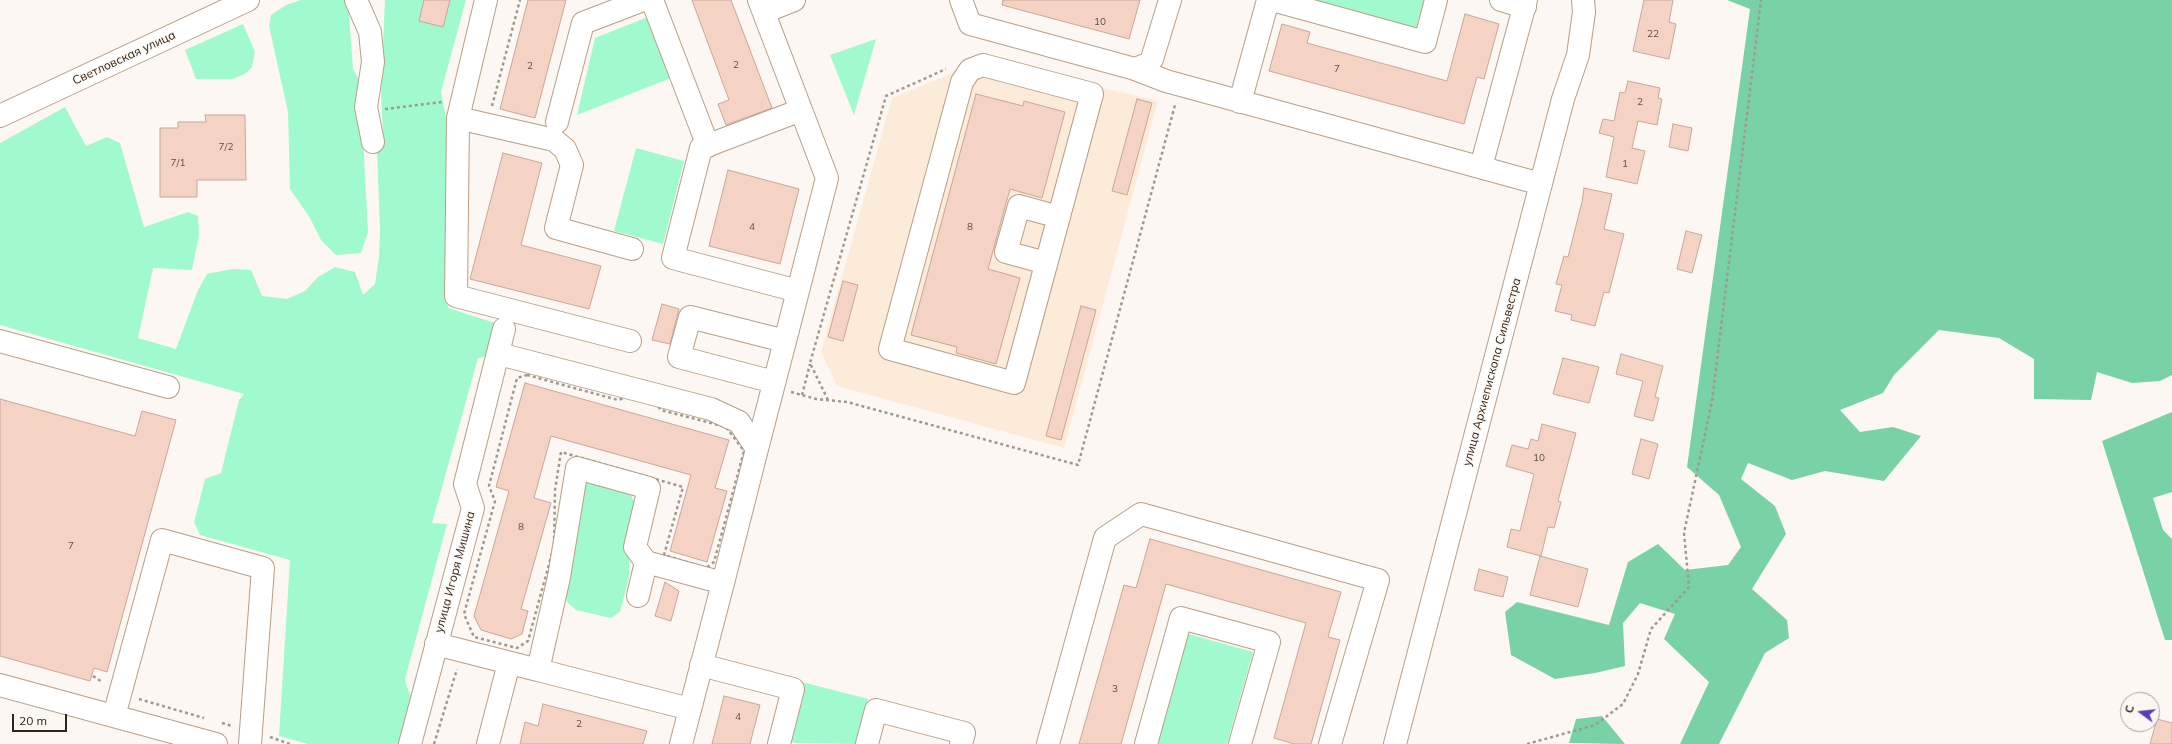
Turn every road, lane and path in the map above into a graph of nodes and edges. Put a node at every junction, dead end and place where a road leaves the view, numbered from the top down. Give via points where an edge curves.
1 (248, 0) edge
2 (356, 0) edge
3 (486, 0) edge
4 (520, 0) edge
5 (643, 0) edge
6 (652, 0) edge
7 (794, 0) edge
8 (961, 0) edge
9 (1170, 0) edge
10 (1268, 0) edge
11 (1272, 0) edge
12 (1436, 0) edge
13 (1501, 0) edge
14 (1583, 0) edge
15 (1761, 0) edge
16 (1526, 3) edge
17 (762, 6) edge
18 (1096, 59) junction
19 (949, 67) dead end
20 (1135, 69) junction
21 (1086, 92) junction
22 (1240, 102) junction
23 (801, 110) junction
24 (490, 112) dead end
25 (0, 116) edge
26 (458, 118) junction
27 (557, 122) dead end
28 (373, 142) dead end
29 (708, 146) junction
30 (1481, 167) junction
31 (1541, 184) junction
32 (1059, 217) junction
33 (632, 249) dead end
34 (1046, 263) junction
35 (798, 291) junction
36 (504, 329) dead end
37 (0, 341) edge
38 (630, 341) dead end
39 (785, 342) junction
40 (498, 354) junction
41 (810, 363) junction
42 (774, 382) junction
43 (168, 387) dead end
44 (802, 395) dead end
45 (828, 401) dead end
46 (758, 449) junction
47 (646, 562) junction
48 (723, 583) junction
49 (638, 596) dead end
50 (436, 644) junction
51 (469, 644) junction
52 (509, 663) junction
53 (701, 665) junction
54 (538, 670) junction
55 (93, 676) dead end
56 (0, 685) edge
57 (120, 694) junction
58 (690, 709) junction
59 (114, 716) junction
60 (208, 719) dead end
61 (215, 721) dead end
62 (251, 738) edge
63 (216, 744) edge
64 (290, 744) edge
65 (410, 744) edge
66 (434, 744) edge
67 (488, 744) edge
68 (681, 744) edge
69 (779, 744) edge
70 (868, 744) edge
71 (961, 744) edge
72 (1048, 744) edge
73 (1146, 744) edge
74 (1240, 744) edge
75 (1330, 744) edge
76 (1395, 744) edge
77 (1527, 744) edge

1 - 25 street, Светловская улица
2 - 28 street via 370,32 373,62 366,107
3 - 26 street
4 - 24 path
5 - 27 street via 583,23
6 - 29 street
7 - 17 street
8 - 18 street via 970,24
9 - 20 street via 1152,59 1148,64
10 - 22 street
11 - 12 street via 1425,42
13 - 16 street
14 - 31 street, улица Архиепископа Сильвестра via 1584,12 1578,55 1563,99
15 - 77 path via 1712,401 1684,533 1689,587 1650,629 1638,674 1622,704 1595,725
16 - 30 street
17 - 23 street
18 - 20 street
18 - 21 street
19 - 41 path via 886,96
20 - 22 street via 1166,81
21 - 32 street via 1092,94
21 - 34 street via 990,66 976,67 965,75 890,349 1014,383
22 - 30 street
23 - 29 street
23 - 35 street via 827,178
26 - 33 street via 554,140 565,149 572,165 556,228
26 - 38 street via 456,296
29 - 35 street via 701,148 673,258
30 - 31 street
31 - 76 street, улица Архиепископа Сильвестра
32 - 34 street
32 - 34 street via 1019,206 1008,244 1006,252
35 - 39 street
36 - 40 street, улица Игоря Мишина
37 - 43 street
39 - 42 street
39 - 42 street via 690,317 688,324 679,357
40 - 46 street via 711,409 739,422
40 - 50 street, улица Игоря Мишина via 466,484 473,508
41 - 44 path
41 - 45 path
42 - 46 street
46 - 48 street
47 - 48 street
47 - 49 street
47 - 54 street via 635,547 649,488 577,468 559,577
48 - 53 street
50 - 51 street
50 - 65 street, улица Игоря Мишина
51 - 52 street
51 - 66 path
52 - 54 street
52 - 67 street
53 - 58 street
53 - 69 street via 793,689
54 - 58 street
55 - 57 path
56 - 59 street
57 - 59 street
57 - 60 path
57 - 62 street via 162,540 263,568
58 - 68 street
59 - 63 street
61 - 62 path
62 - 64 path
70 - 71 street via 876,710 964,733
72 - 75 street via 1105,538 1141,514 1378,580
73 - 74 street via 1181,618 1269,642

